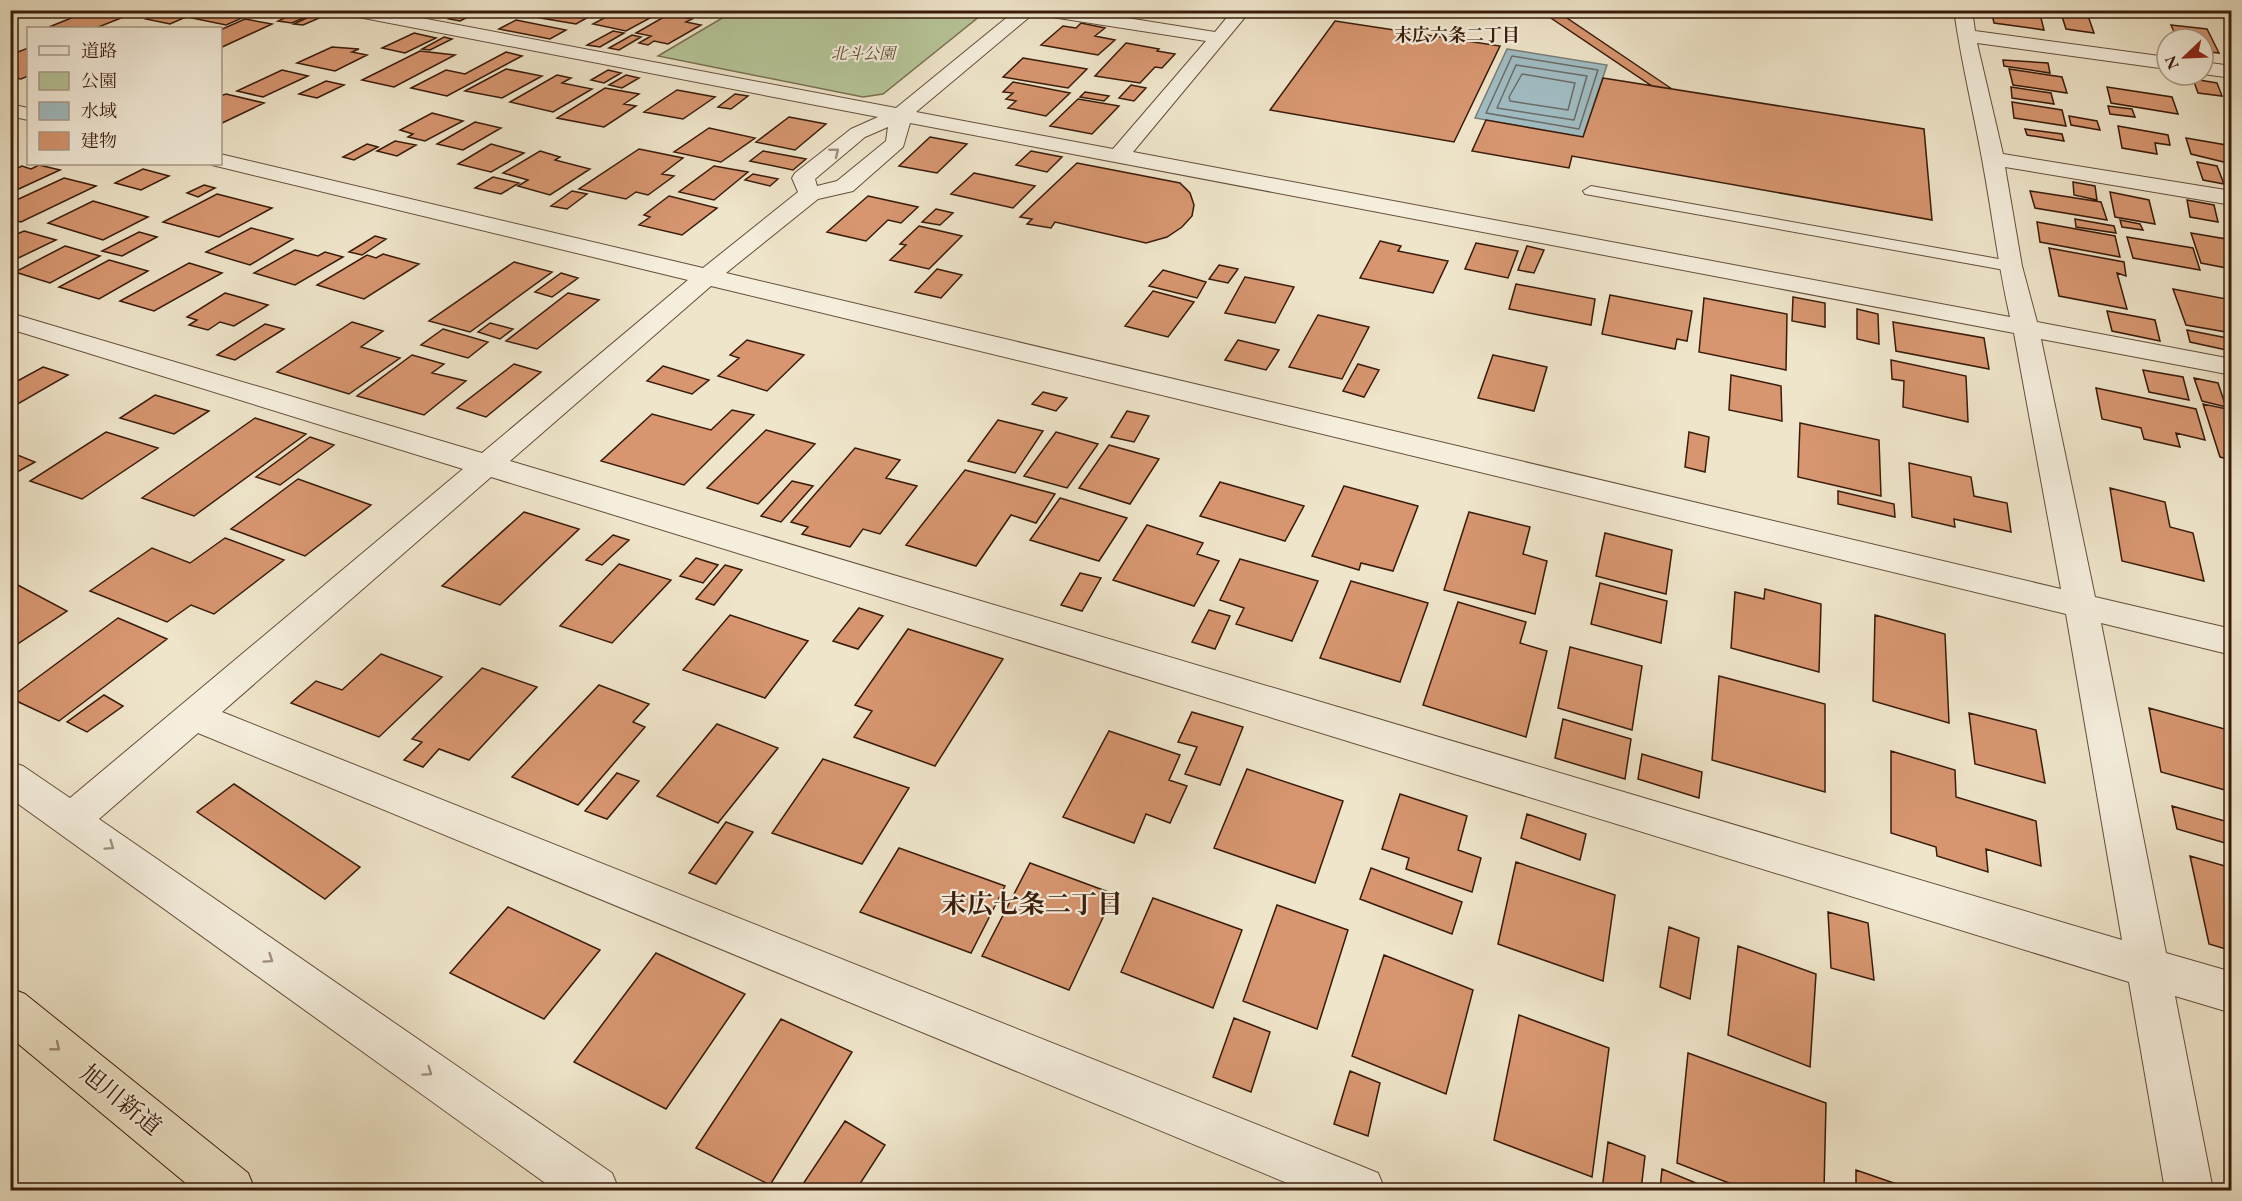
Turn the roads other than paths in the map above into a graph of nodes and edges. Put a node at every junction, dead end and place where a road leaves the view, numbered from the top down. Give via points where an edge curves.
1 (348, 10) edge
2 (1027, 10) edge
3 (1039, 10) edge
4 (1243, 10) edge
5 (1966, 23) edge
6 (1219, 38) junction
7 (2155, 61) edge
8 (2215, 70) edge
9 (2232, 72) edge
10 (10, 110) edge
11 (27, 114) edge
12 (901, 114) junction
13 (1118, 156) junction
14 (222, 159) edge
15 (1993, 159) junction
16 (1591, 192) dead end
17 (810, 194) junction
18 (2232, 198) edge
19 (2010, 266) junction
20 (709, 275) junction
21 (10, 321) edge
22 (2026, 328) junction
23 (2232, 367) edge
24 (485, 465) junction
25 (2081, 607) junction
26 (2232, 642) edge
27 (190, 715) junction
28 (10, 777) edge
29 (72, 819) junction
30 (2147, 967) junction
31 (2232, 993) edge
32 (10, 1010) edge
33 (231, 1191) edge
34 (594, 1191) edge
35 (1361, 1191) edge
36 (2189, 1191) edge

1 - 12 street
2 - 12 street
3 - 6 street
4 - 6 street
5 - 7 street
5 - 15 street
6 - 13 street
8 - 9 street
10 - 11 street
12 - 13 street
12 - 17 street via 896,143 845,186
17 -> 12 street via 803,178 858,133
13 - 22 street
14 - 20 street
15 - 18 street
15 - 19 street
16 - 19 lane
17 - 20 street
19 - 22 street
20 - 24 street
20 - 25 street
21 - 24 street
22 - 23 street
22 - 25 street
24 - 27 street
24 - 30 street
25 - 26 street
25 - 30 street
27 - 29 street
27 - 35 street
28 - 29 street
29 -> 34 street
30 - 31 street
30 - 36 street
32 -> 33 highway, 旭川新道

